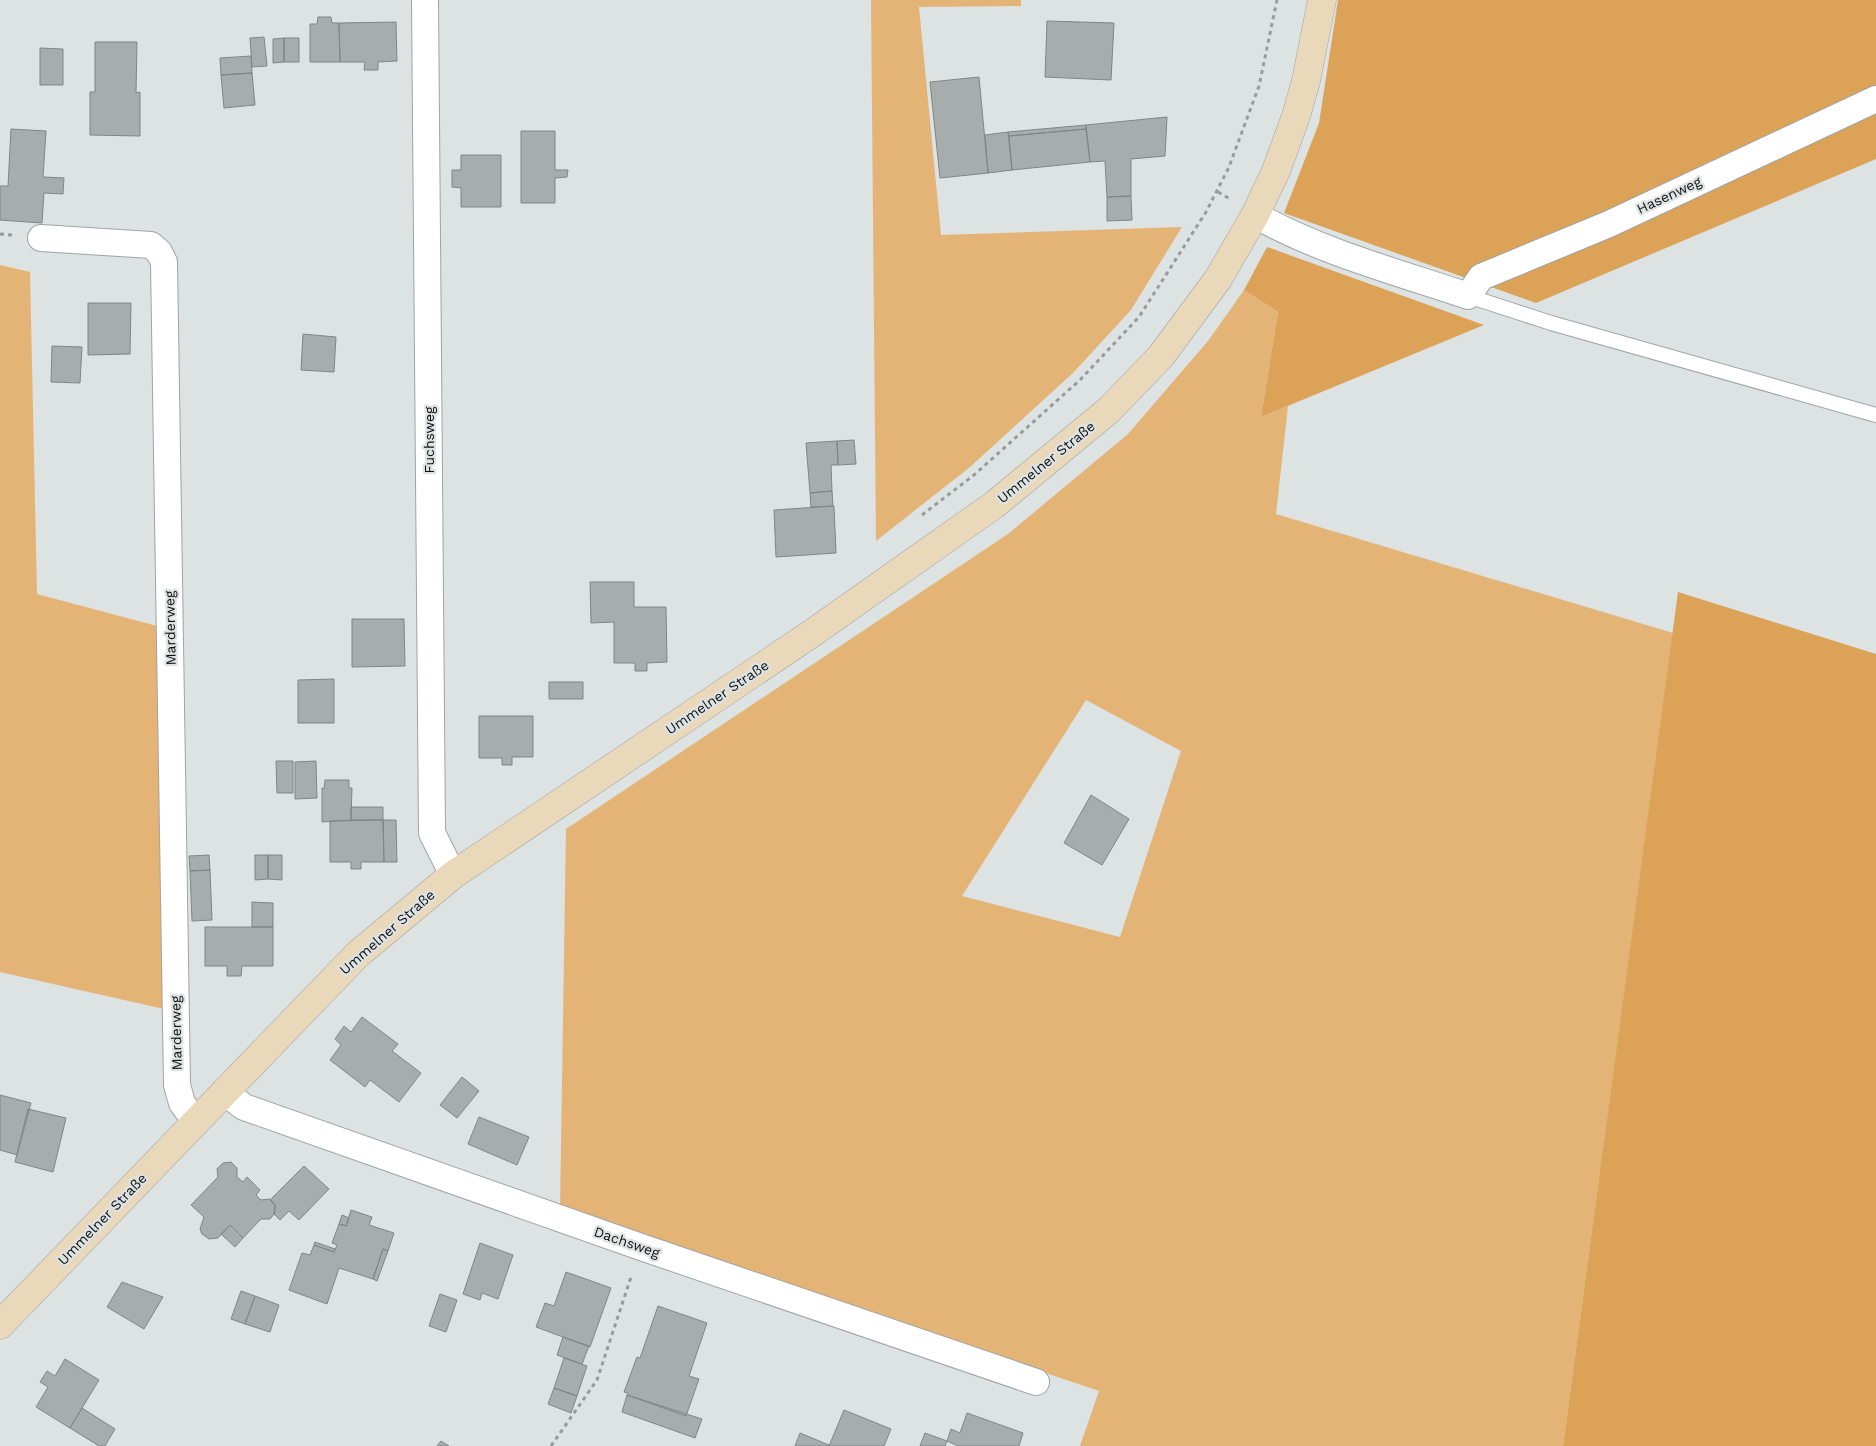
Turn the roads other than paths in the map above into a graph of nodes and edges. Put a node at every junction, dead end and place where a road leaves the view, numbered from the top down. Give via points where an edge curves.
1 (425, 0) edge
2 (1322, 0) edge
3 (1876, 99) edge
4 (1255, 215) junction
5 (41, 238) dead end
6 (1468, 296) junction
7 (1876, 415) edge
8 (453, 875) junction
9 (224, 1092) junction
10 (195, 1121) junction
11 (0, 1326) edge
12 (1036, 1382) dead end

1 - 8 street, Fuchsweg via 432,833
2 - 4 main road, Ummelner Straße via 1296,116 1276,171
3 - 6 street, Hasenweg via 1609,224 1482,277
4 - 6 street via 1313,243
4 - 8 main road, Ummelner Straße via 1218,279 1161,356 1109,410 1002,499 811,634
5 - 10 street, Marderweg via 146,244 160,252 164,262 177,1085 182,1104
6 - 7 lane
8 - 9 main road, Ummelner Straße via 358,954
9 - 10 main road, Ummelner Straße
9 - 12 street, Dachsweg via 244,1107
10 - 11 main road, Ummelner Straße

